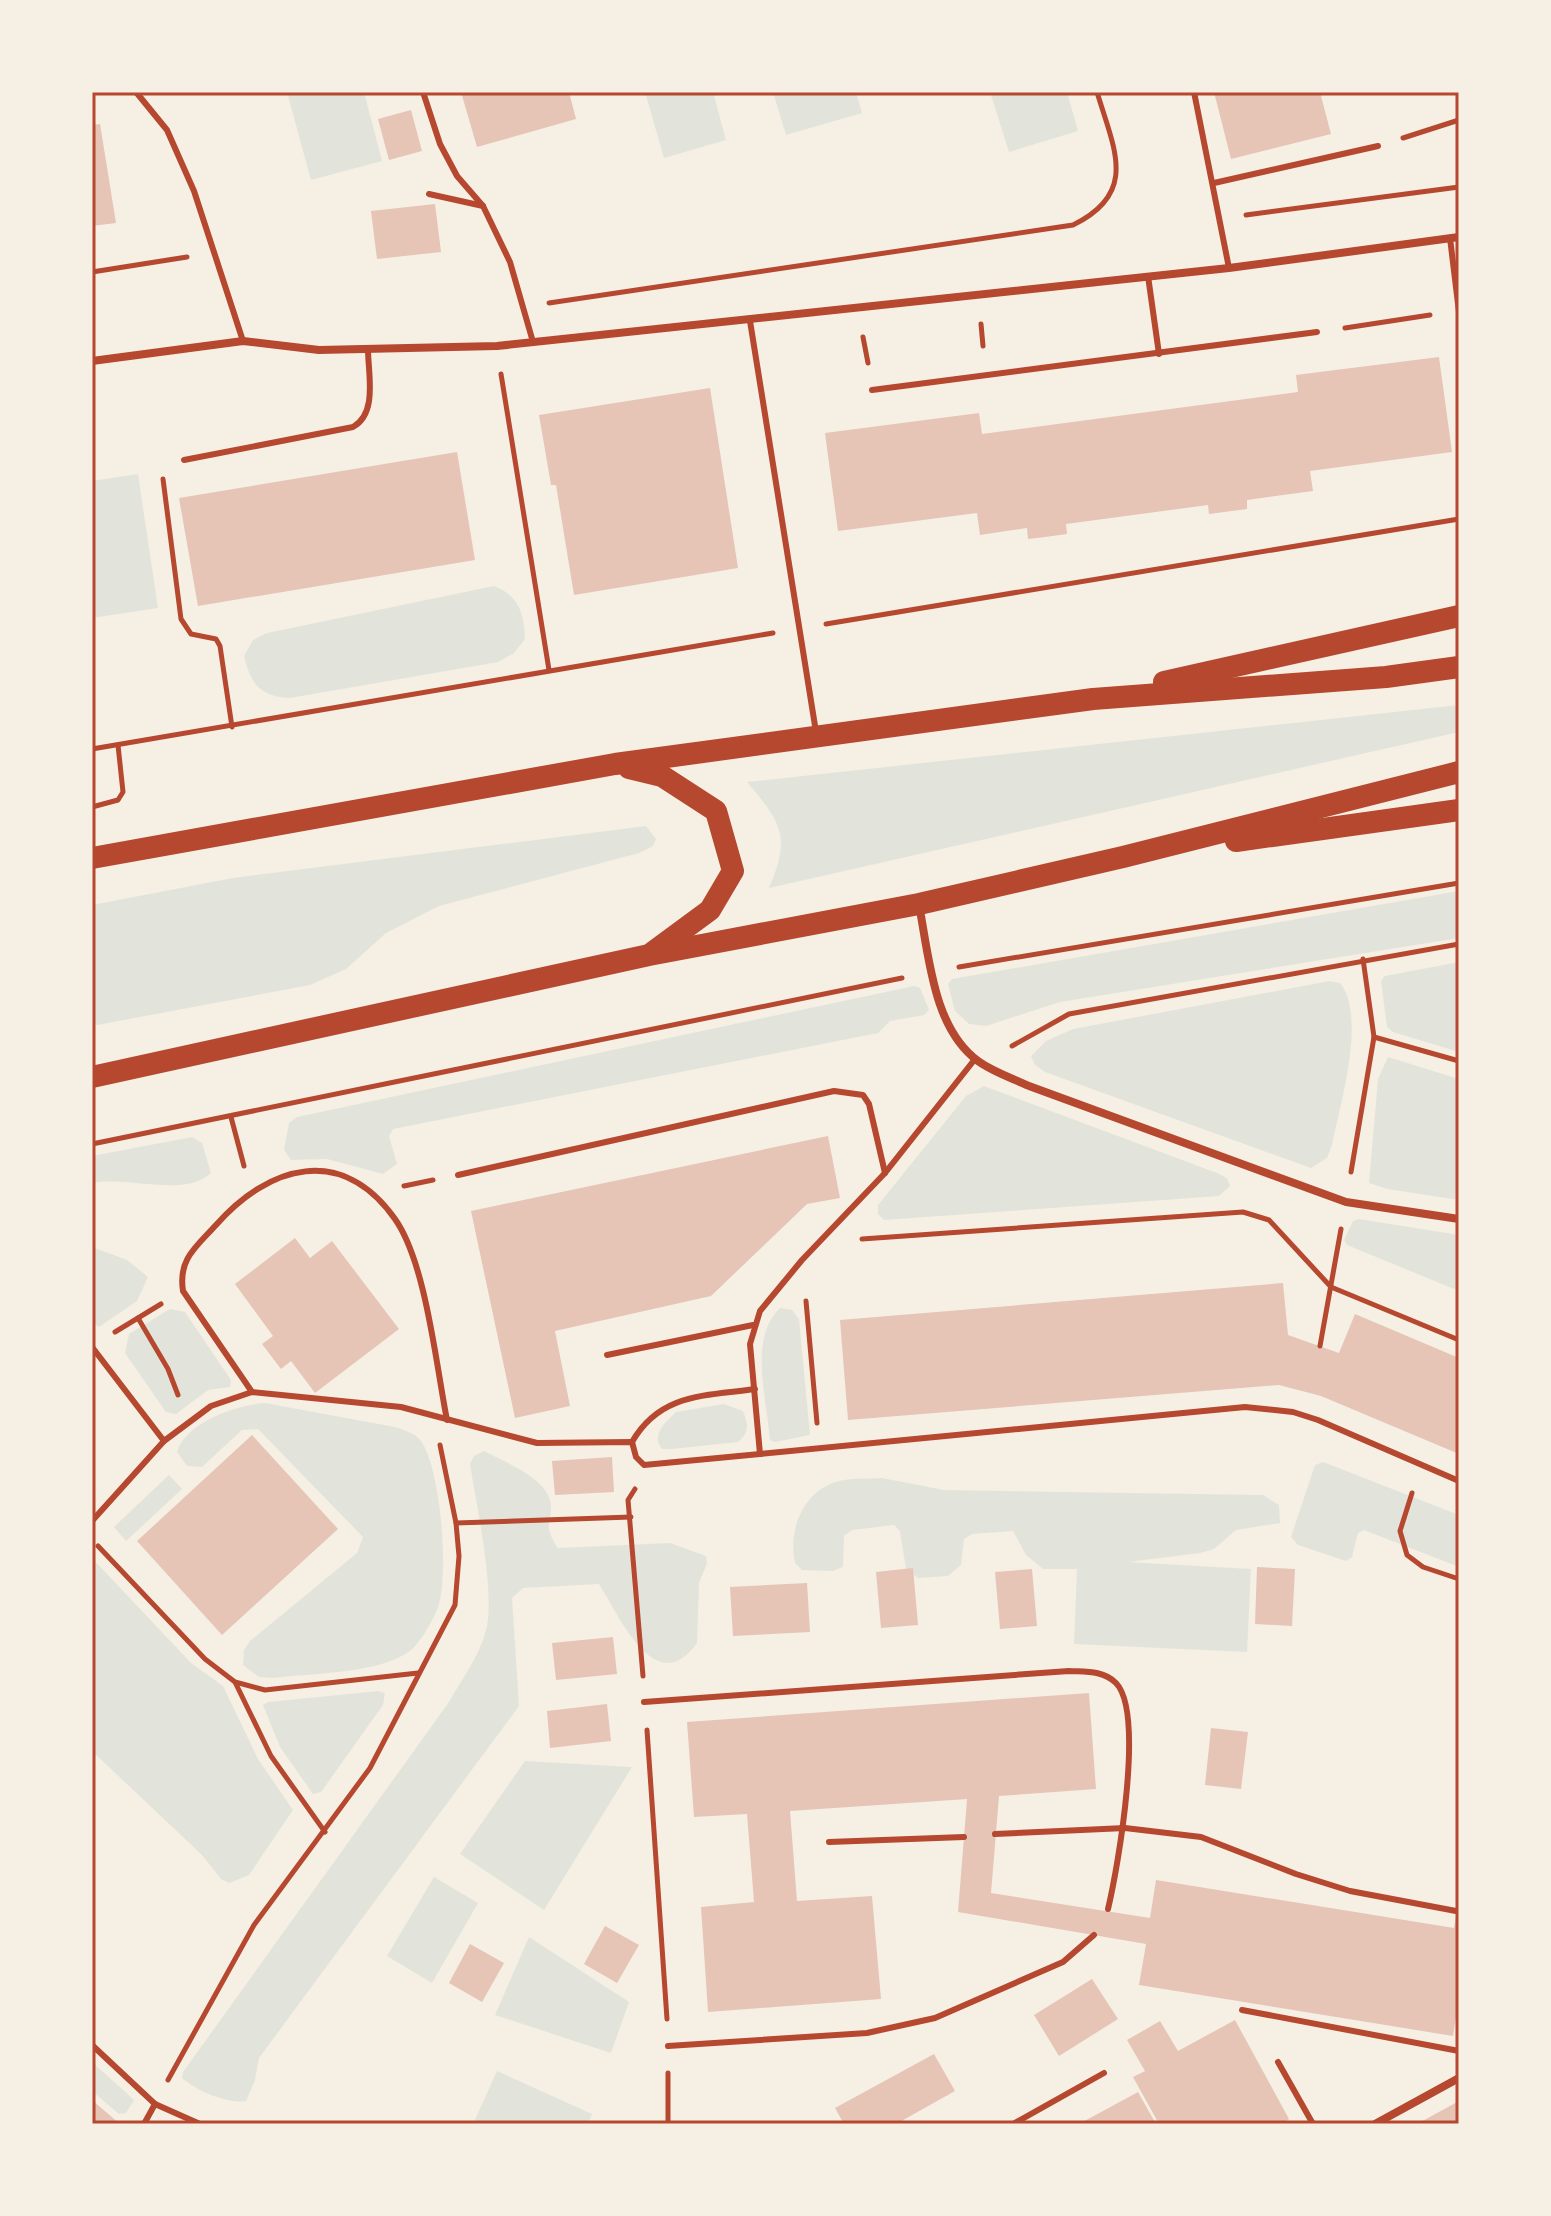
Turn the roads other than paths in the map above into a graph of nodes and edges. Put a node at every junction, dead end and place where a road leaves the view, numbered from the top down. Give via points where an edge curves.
1 (136, 92) edge
2 (423, 92) edge
3 (1194, 92) edge
4 (1378, 146) road end
5 (1214, 183) junction
6 (429, 194) dead end
7 (483, 206) junction
8 (1454, 237) edge
9 (1229, 268) junction
10 (1148, 276) junction
11 (1459, 311) edge
12 (750, 321) junction
13 (1317, 332) road end
14 (243, 341) junction
15 (533, 342) junction
16 (368, 349) junction
17 (1159, 354) junction
18 (92, 361) edge
19 (872, 390) dead end
20 (184, 460) road end
21 (1459, 616) edge
22 (1459, 667) edge
23 (1093, 699) junction
24 (816, 738) junction
25 (615, 764) junction
26 (1459, 772) edge
27 (1459, 810) edge
28 (1123, 857) junction
29 (92, 858) edge
30 (919, 904) junction
31 (649, 955) junction
32 (975, 1059) junction
33 (92, 1077) edge
34 (885, 1173) junction
35 (458, 1175) dead end
36 (1459, 1219) edge
37 (753, 1325) junction
38 (92, 1347) edge
39 (607, 1355) dead end
40 (755, 1389) junction
41 (252, 1392) junction
42 (447, 1420) junction
43 (164, 1441) junction
44 (632, 1442) junction
45 (760, 1454) junction
46 (1459, 1481) edge
47 (92, 1521) edge
48 (644, 1702) dead end
49 (1125, 1828) junction
50 (995, 1834) dead end
51 (964, 1837) dead end
52 (829, 1842) dead end
53 (1108, 1909) dead end
54 (1456, 1911) dead end
55 (1094, 1935) dead end
56 (1242, 2010) dead end
57 (92, 2045) edge
58 (668, 2046) road end
59 (1459, 2051) edge
60 (1278, 2062) dead end
61 (1104, 2073) dead end
62 (1459, 2078) edge
63 (155, 2104) junction
64 (144, 2124) edge
65 (200, 2124) edge
66 (1013, 2124) edge
67 (1313, 2124) edge
68 (1375, 2124) edge

1 - 14 lane via 167,130 194,191
2 - 7 lane via 440,144 457,176
3 - 5 lane
4 - 5 lane
5 - 9 lane
6 - 7 lane
7 - 15 lane via 510,262
8 - 9 street
8 - 11 lane
9 - 10 street
10 - 12 street
10 - 17 lane
12 - 15 street
12 - 24 lane
13 - 17 lane
14 - 16 street via 319,350
14 - 18 street
15 - 16 street
16 - 20 lane via 368,410 362,422
17 - 19 lane
21 - 23 highway
22 - 23 highway
23 - 24 highway
24 - 25 highway
25 - 29 highway
25 - 31 highway via 662,776 716,811 733,871 710,910
26 - 28 highway
27 - 28 highway
28 - 30 highway
30 - 31 highway
30 - 32 street via 947,1023
31 - 33 highway
32 - 34 lane
32 - 36 street via 1029,1086 1346,1202
34 - 35 lane via 869,1104 863,1095 834,1091
34 - 37 lane via 802,1260
37 - 39 lane
37 - 40 lane
38 - 43 lane
40 - 44 lane via 680,1400 661,1408
40 - 45 lane
41 - 42 lane via 326,1397
41 - 42 lane via 183,1291 180,1276 187,1255 250,1190 276,1177 322,1168 375,1196 396,1220 424,1301
41 - 43 lane via 211,1406
42 - 44 lane via 537,1443
43 - 47 lane
44 - 45 lane via 644,1465
45 - 46 lane via 1245,1407 1318,1420
48 - 49 lane via 1069,1671 1101,1673 1116,1683 1126,1700
49 - 50 lane
49 - 53 lane
49 - 54 lane via 1201,1837 1350,1891
51 - 52 lane
55 - 58 lane via 1063,1962 935,2018 867,2033
56 - 59 lane
57 - 63 lane
60 - 67 lane
61 - 66 lane
62 - 68 street
63 - 64 lane
63 - 65 lane

